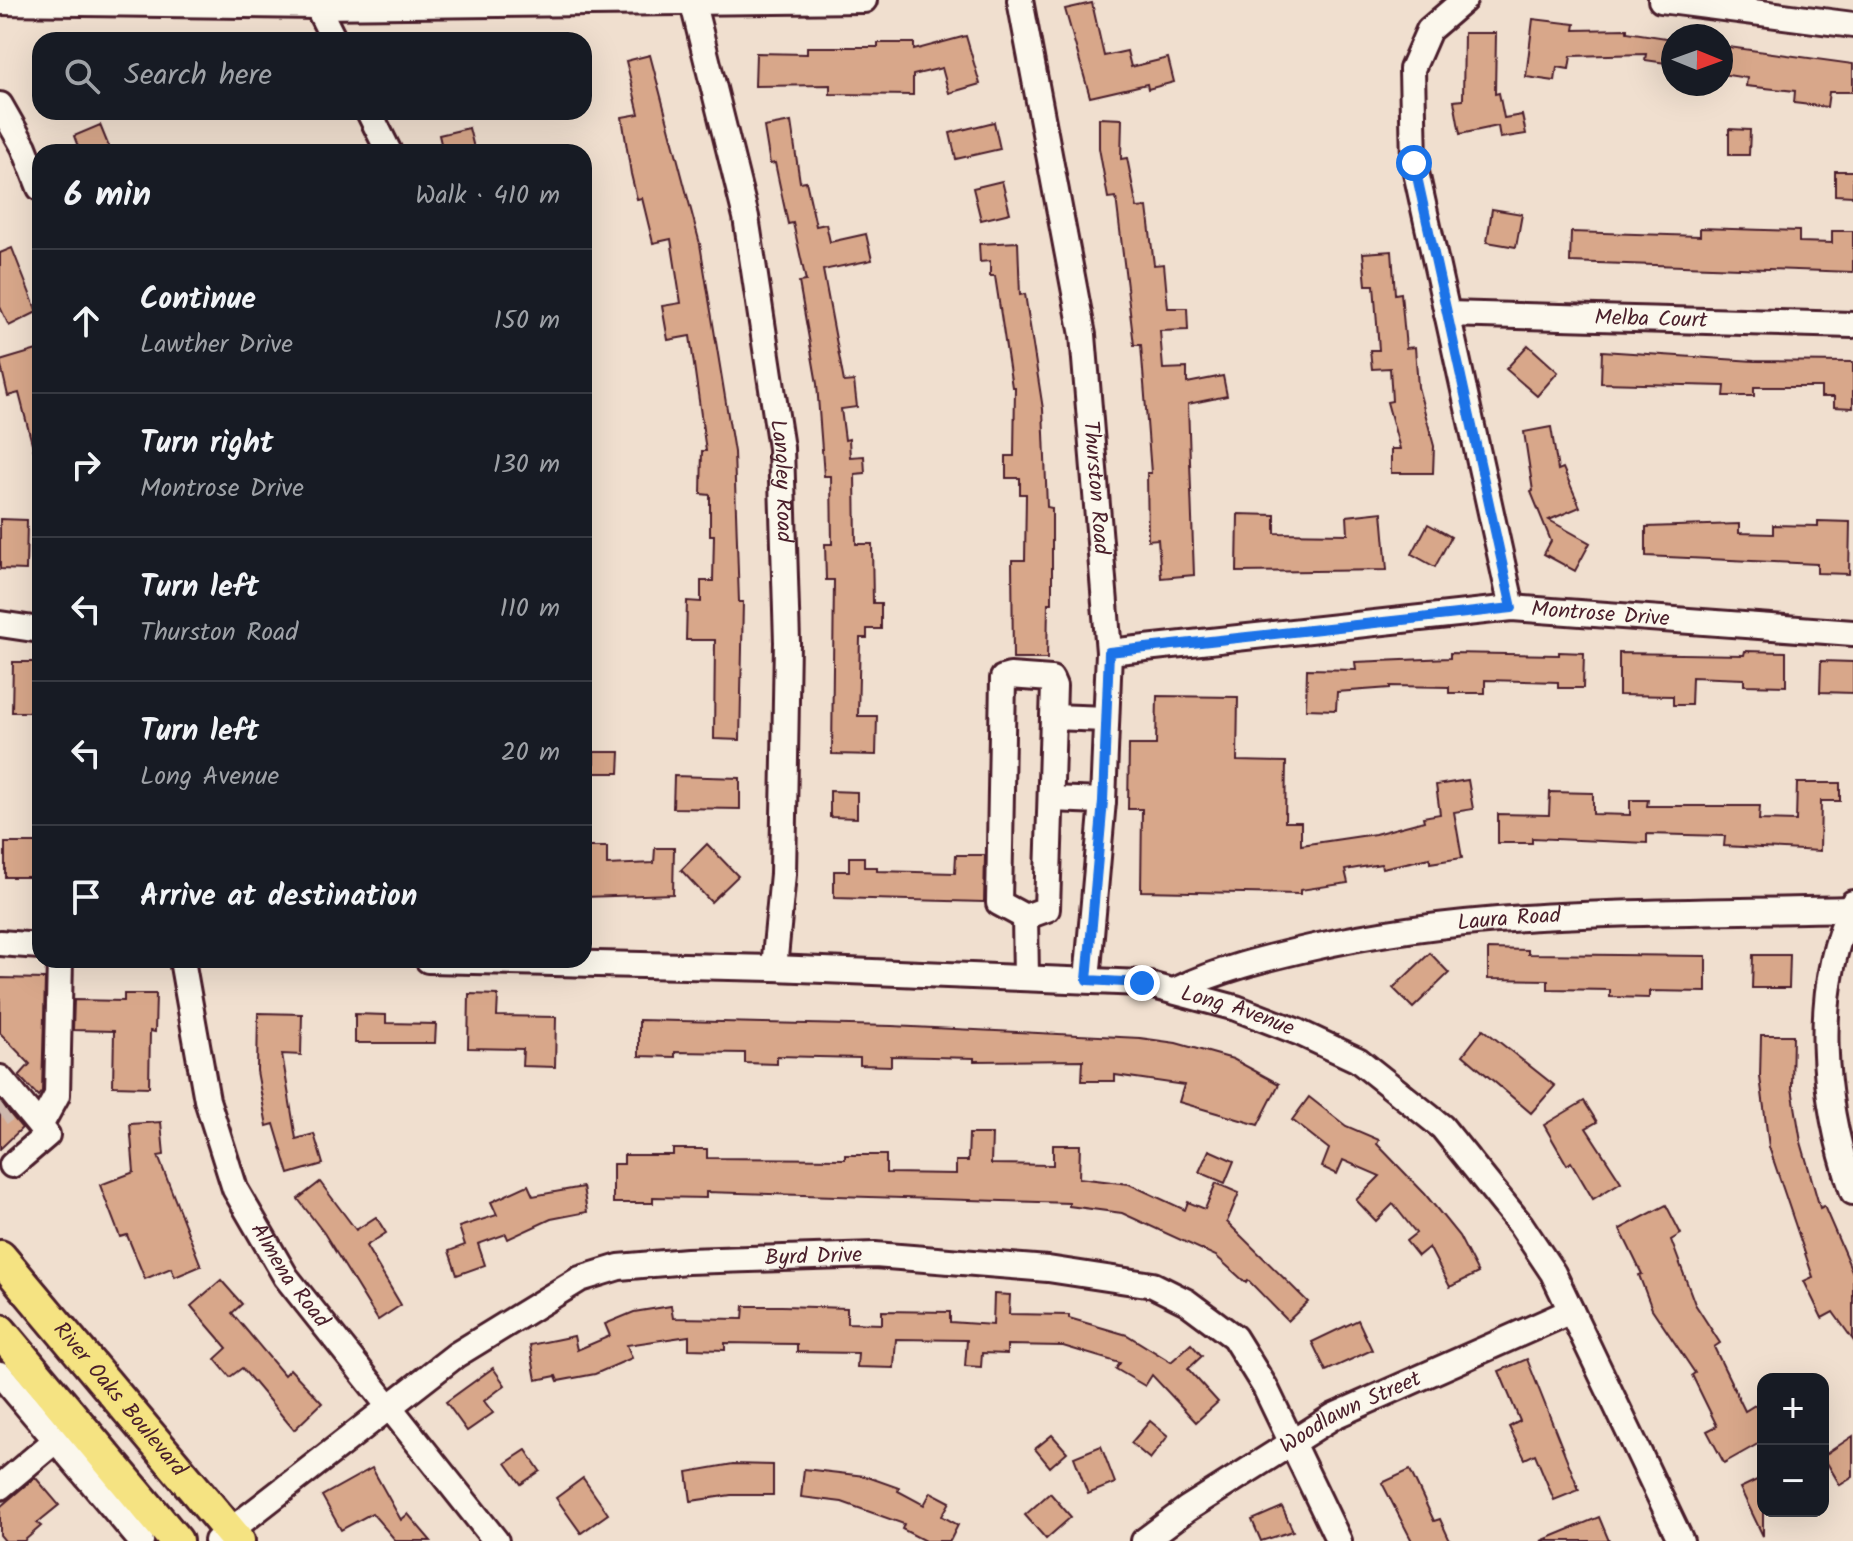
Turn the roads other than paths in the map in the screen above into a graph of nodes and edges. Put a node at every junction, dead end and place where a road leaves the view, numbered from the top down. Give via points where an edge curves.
1 (864, 0) edge
2 (1020, 0) edge
3 (1464, 0) edge
4 (1661, 0) edge
5 (0, 2) edge
6 (693, 4) junction
7 (317, 6) junction
8 (1853, 25) edge
9 (330, 32) edge
10 (0, 105) edge
11 (373, 120) edge
12 (385, 144) edge
13 (32, 168) edge
14 (1447, 314) junction
15 (1853, 325) edge
16 (1512, 608) junction
17 (0, 624) edge
18 (32, 629) edge
19 (1853, 633) edge
20 (1109, 652) junction
21 (1053, 717) junction
22 (1106, 719) junction
23 (1051, 799) junction
24 (1103, 801) junction
25 (1852, 906) edge
26 (1025, 917) junction
27 (0, 943) edge
28 (32, 945) edge
29 (592, 963) edge
30 (60, 968) edge
31 (183, 968) edge
32 (774, 968) junction
33 (1026, 977) junction
34 (1087, 980) junction
35 (1176, 990) junction
36 (1, 1080) edge
37 (40, 1126) junction
38 (4, 1165) edge
39 (1853, 1192) edge
40 (0, 1257) edge
41 (26, 1287) junction
42 (0, 1311) edge
43 (1571, 1311) junction
44 (0, 1331) edge
45 (0, 1374) edge
46 (390, 1409) junction
47 (56, 1440) junction
48 (1292, 1442) junction
49 (0, 1487) edge
50 (229, 1538) edge
51 (141, 1541) edge
52 (176, 1541) edge
53 (496, 1541) edge
54 (1144, 1541) edge
55 (1339, 1541) edge
56 (1681, 1541) edge

1 - 6 street
2 - 20 street, Thurston Road via 1083,335
3 - 14 street via 1429,30 1412,69 1414,163
4 - 8 street
5 - 7 street
6 - 7 street
6 - 32 street, Langley Road via 746,217 781,448 787,673 783,874
7 - 9 street
10 - 13 street
11 - 12 street
14 - 15 street, Melba Court
14 - 16 street
16 - 19 street, Montrose Drive
16 - 20 street, Montrose Drive
17 - 18 street
20 - 22 street, Thurston Road
21 - 22 street
21 - 23 street
21 - 26 street via 1051,679 1003,678 999,903
22 - 24 street, Thurston Road
23 - 24 street
23 - 26 street via 1047,909
24 - 34 street, Thurston Road
25 - 35 street, Laura Road via 1468,920 1360,936 1222,968
25 - 39 street via 1827,996 1832,1124
26 - 33 street
27 - 28 street
29 - 32 street, Long Avenue
30 - 37 street via 57,1095
31 - 46 street, Almena Road via 207,1100 235,1189 286,1277
32 - 33 street, Long Avenue
33 - 34 street, Long Avenue
34 - 35 street, Long Avenue
35 - 43 street, Long Avenue via 1298,1032 1358,1060 1408,1097 1442,1127 1521,1225
36 - 37 street via 12,1105
37 - 38 street via 47,1135
40 - 41 main road, River Oaks Boulevard
41 - 42 main road
41 - 50 main road, River Oaks Boulevard
43 - 48 street, Woodlawn Street via 1334,1416
43 - 56 street, Long Avenue
44 - 52 main road
45 - 47 street
46 - 48 street, Byrd Drive via 469,1347 593,1275 619,1267 687,1261 875,1255 1048,1269 1153,1285 1187,1302 1234,1337
46 - 50 street, Byrd Drive
46 - 53 street, Almena Road
47 - 49 street
47 - 51 street
48 - 54 street, Woodlawn Street
48 - 55 street, Byrd Drive

